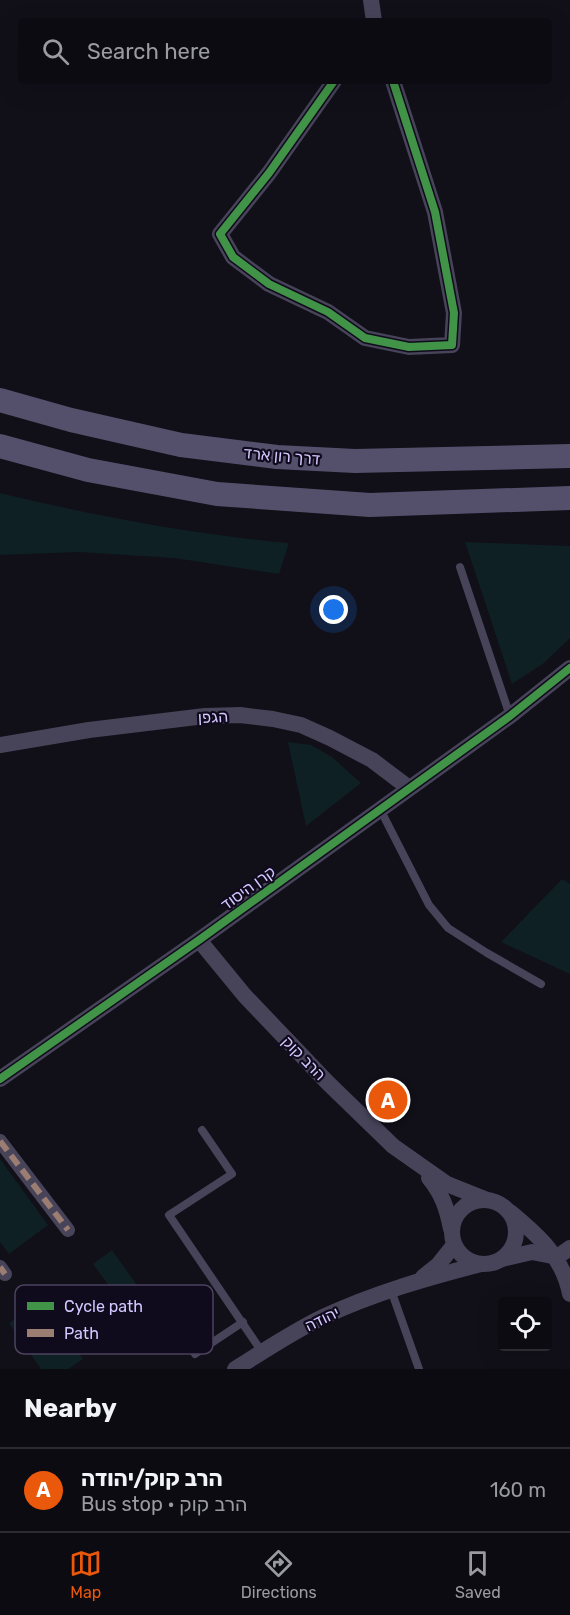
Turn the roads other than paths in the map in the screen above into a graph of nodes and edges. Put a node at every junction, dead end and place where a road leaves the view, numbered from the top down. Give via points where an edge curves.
1 (371, 0) edge
2 (374, 18) edge
3 (332, 84) edge
4 (394, 84) edge
5 (0, 400) edge
6 (0, 446) edge
7 (570, 456) edge
8 (570, 498) edge
9 (460, 567) dead end
10 (570, 668) edge
11 (510, 716) junction
12 (0, 745) edge
13 (409, 788) junction
14 (380, 809) junction
15 (199, 940) junction
16 (542, 984) dead end
17 (0, 1079) edge
18 (202, 1130) dead end
19 (0, 1141) edge
20 (418, 1165) junction
21 (487, 1200) junction
22 (507, 1209) junction
23 (69, 1230) dead end
24 (453, 1237) junction
25 (563, 1253) edge
26 (502, 1259) junction
27 (481, 1264) junction
28 (415, 1282) junction
29 (391, 1290) junction
30 (570, 1294) edge
31 (243, 1322) junction
32 (213, 1342) edge
33 (262, 1352) junction
34 (235, 1369) edge
35 (419, 1369) edge

1 - 2 street
3 - 4 street via 220,234 233,257 269,284 328,312 365,338 409,347 452,345 454,313 435,212
5 - 7 main road, דרך רון ארד via 181,445 278,458 355,461
6 - 8 main road via 88,470 217,494 370,505
9 - 11 lane
10 - 11 street, קרן היסוד
11 - 13 street, קרן היסוד
12 - 13 street, הגפן via 89,730 240,715 301,725 372,760
13 - 14 street, קרן היסוד
14 - 15 street, קרן היסוד
14 - 16 lane via 429,905 448,928
15 - 17 street, קרן היסוד
15 - 20 street, הרב קוק via 245,996 328,1083
18 - 31 lane via 232,1174 170,1215
19 - 23 street
20 - 21 street, הרב קוק via 447,1184
20 - 24 street, הרב קוק via 439,1190
21 - 22 street
21 - 24 street via 467,1204 454,1219
22 - 25 street
22 - 26 street via 514,1219 515,1241
24 - 27 street via 465,1258
24 - 28 street, יהודה via 438,1265
25 - 26 street via 532,1252
25 - 30 street
26 - 27 street
27 - 28 street, יהודה
28 - 29 street, יהודה
29 - 33 street, יהודה via 322,1318
29 - 35 lane
31 - 32 lane
31 - 33 lane
33 - 34 street, יהודה

